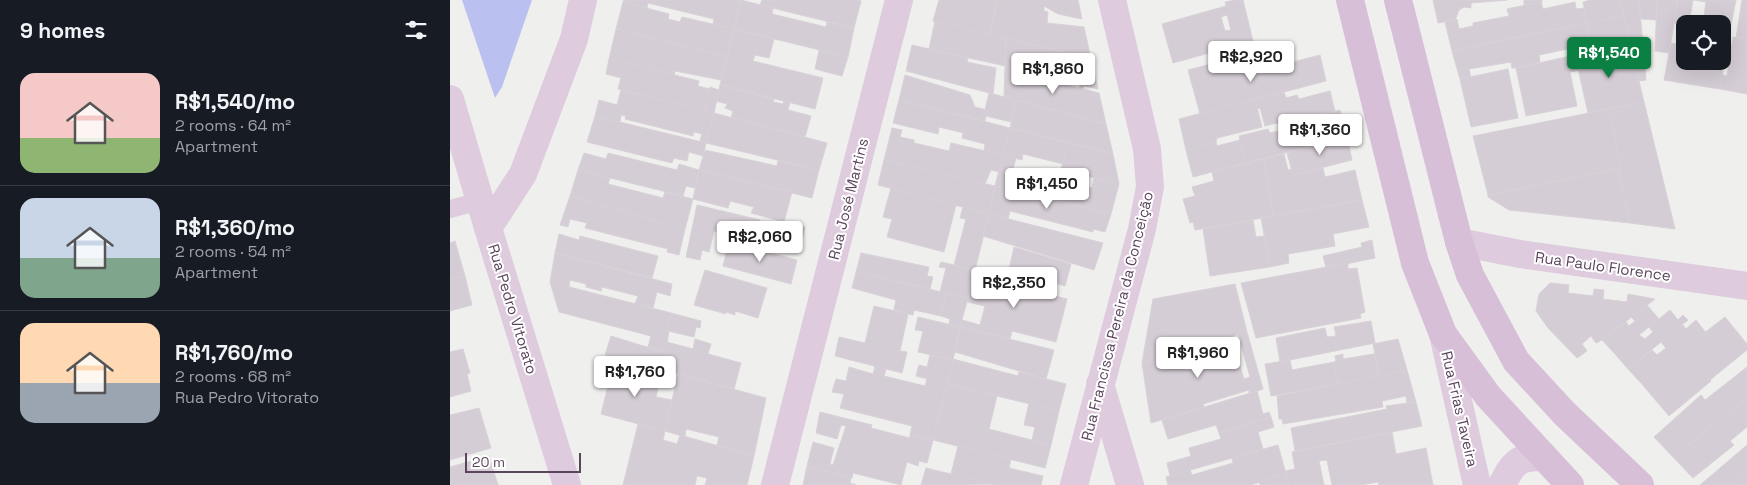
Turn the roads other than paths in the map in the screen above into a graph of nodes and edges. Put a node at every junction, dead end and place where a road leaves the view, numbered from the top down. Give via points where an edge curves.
1 (582, 0) edge
2 (899, 0) edge
3 (1350, 0) edge
4 (1398, 0) edge
5 (1118, 2) edge
6 (450, 99) edge
7 (480, 201) junction
8 (450, 209) edge
9 (488, 228) junction
10 (1459, 242) junction
11 (1747, 286) edge
12 (1443, 334) junction
13 (1100, 384) junction
14 (1542, 457) junction
15 (567, 485) edge
16 (775, 485) edge
17 (1074, 485) edge
18 (1130, 485) edge
19 (1477, 485) edge
20 (1502, 485) edge
21 (1570, 485) edge
22 (1640, 485) edge

1 - 9 street, Rua Pedro Vitorato via 574,39 523,174
2 - 16 street, Rua José Martins
3 - 12 main road via 1415,263
4 - 10 main road
5 - 13 street, Rua Francisca Pereira da Conceição via 1147,149 1150,187 1142,229
6 - 7 street
7 - 8 lane
7 - 9 street
9 - 15 street, Rua Pedro Vitorato
10 - 11 street, Rua Paulo Florence via 1520,254
10 - 22 main road via 1470,275 1516,361
12 - 14 main road via 1488,396
12 - 19 street, Rua Frias Taveira
13 - 17 street, Rua Francisca Pereira da Conceição
13 - 18 street
14 - 20 street via 1520,460
14 - 21 main road

